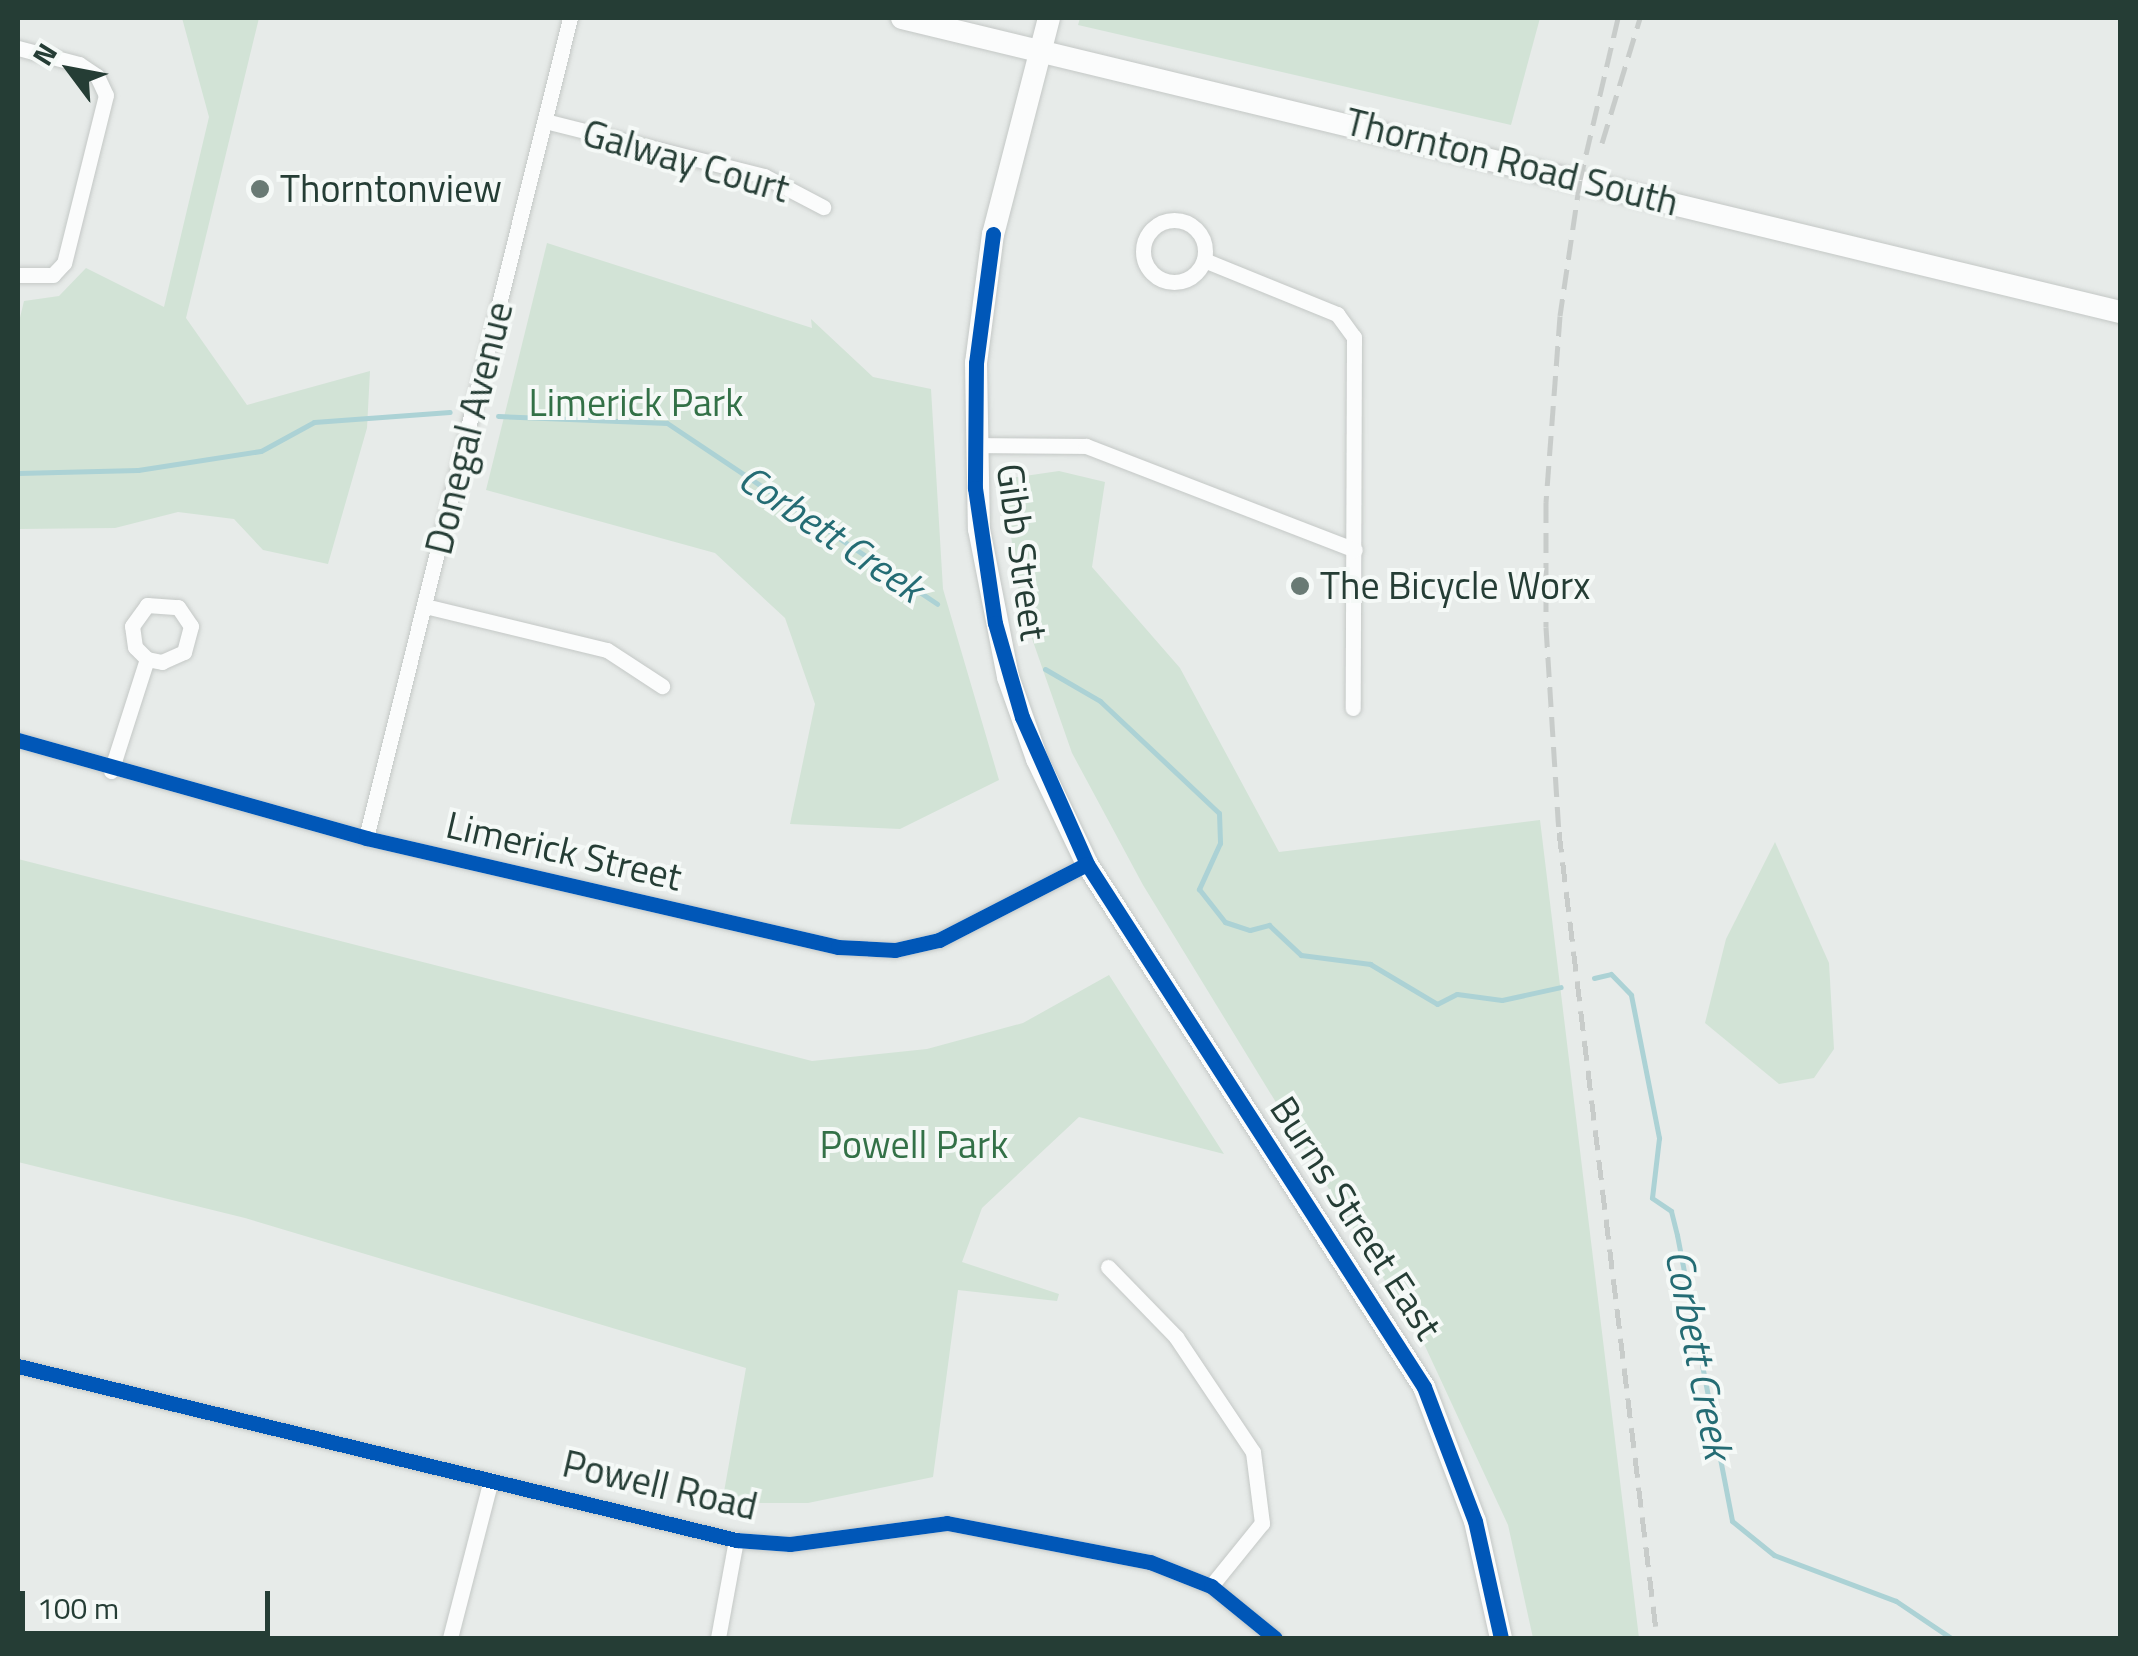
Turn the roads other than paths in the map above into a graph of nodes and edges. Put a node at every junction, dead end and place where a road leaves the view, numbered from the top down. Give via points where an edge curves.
1 (570, 18) edge
2 (902, 18) edge
3 (1049, 18) edge
4 (18, 48) edge
5 (1041, 49) junction
6 (545, 122) junction
7 (823, 207) dead end
8 (1204, 260) junction
9 (18, 275) edge
10 (2120, 312) edge
11 (974, 446) junction
12 (1355, 550) junction
13 (425, 606) junction
14 (146, 660) dead end
15 (662, 686) dead end
16 (1352, 708) dead end
17 (18, 740) edge
18 (111, 771) junction
19 (366, 838) junction
20 (1088, 864) junction
21 (1108, 1267) dead end
22 (18, 1366) edge
23 (491, 1480) junction
24 (736, 1540) junction
25 (1211, 1586) junction
26 (450, 1638) edge
27 (718, 1638) edge
28 (1274, 1638) edge
29 (1500, 1638) edge

1 - 6 street, Donegal Avenue
2 - 5 street, Thornton Road South
3 - 5 street, Gibb Street
4 - 9 street via 79,64 97,76 106,95 64,263 53,275
5 - 10 street, Thornton Road South
5 - 11 street, Gibb Street via 986,278
6 - 7 street, Galway Court via 764,176
6 - 13 street, Donegal Avenue
8 - 8 street via 1192,276 1163,280 1146,264 1144,244 1156,226 1184,222 1200,234
8 - 12 street via 1336,314 1354,337
11 - 12 street via 1086,446
11 - 20 street, Gibb Street via 986,578 1008,677
12 - 16 street
13 - 15 street via 607,650
13 - 19 street, Donegal Avenue
14 - 18 street
17 - 18 street, Limerick Street
18 - 19 street, Limerick Street
19 - 20 street, Limerick Street via 784,936 895,950 938,940
20 - 29 street, Burns Street East via 1424,1387 1475,1521
21 - 25 street via 1176,1337 1253,1452 1262,1522
22 - 23 street, Powell Road
23 - 24 street, Powell Road
23 - 26 street
24 - 25 street, Powell Road via 790,1544 947,1523 1150,1562
24 - 27 street
25 - 28 street, Powell Road

